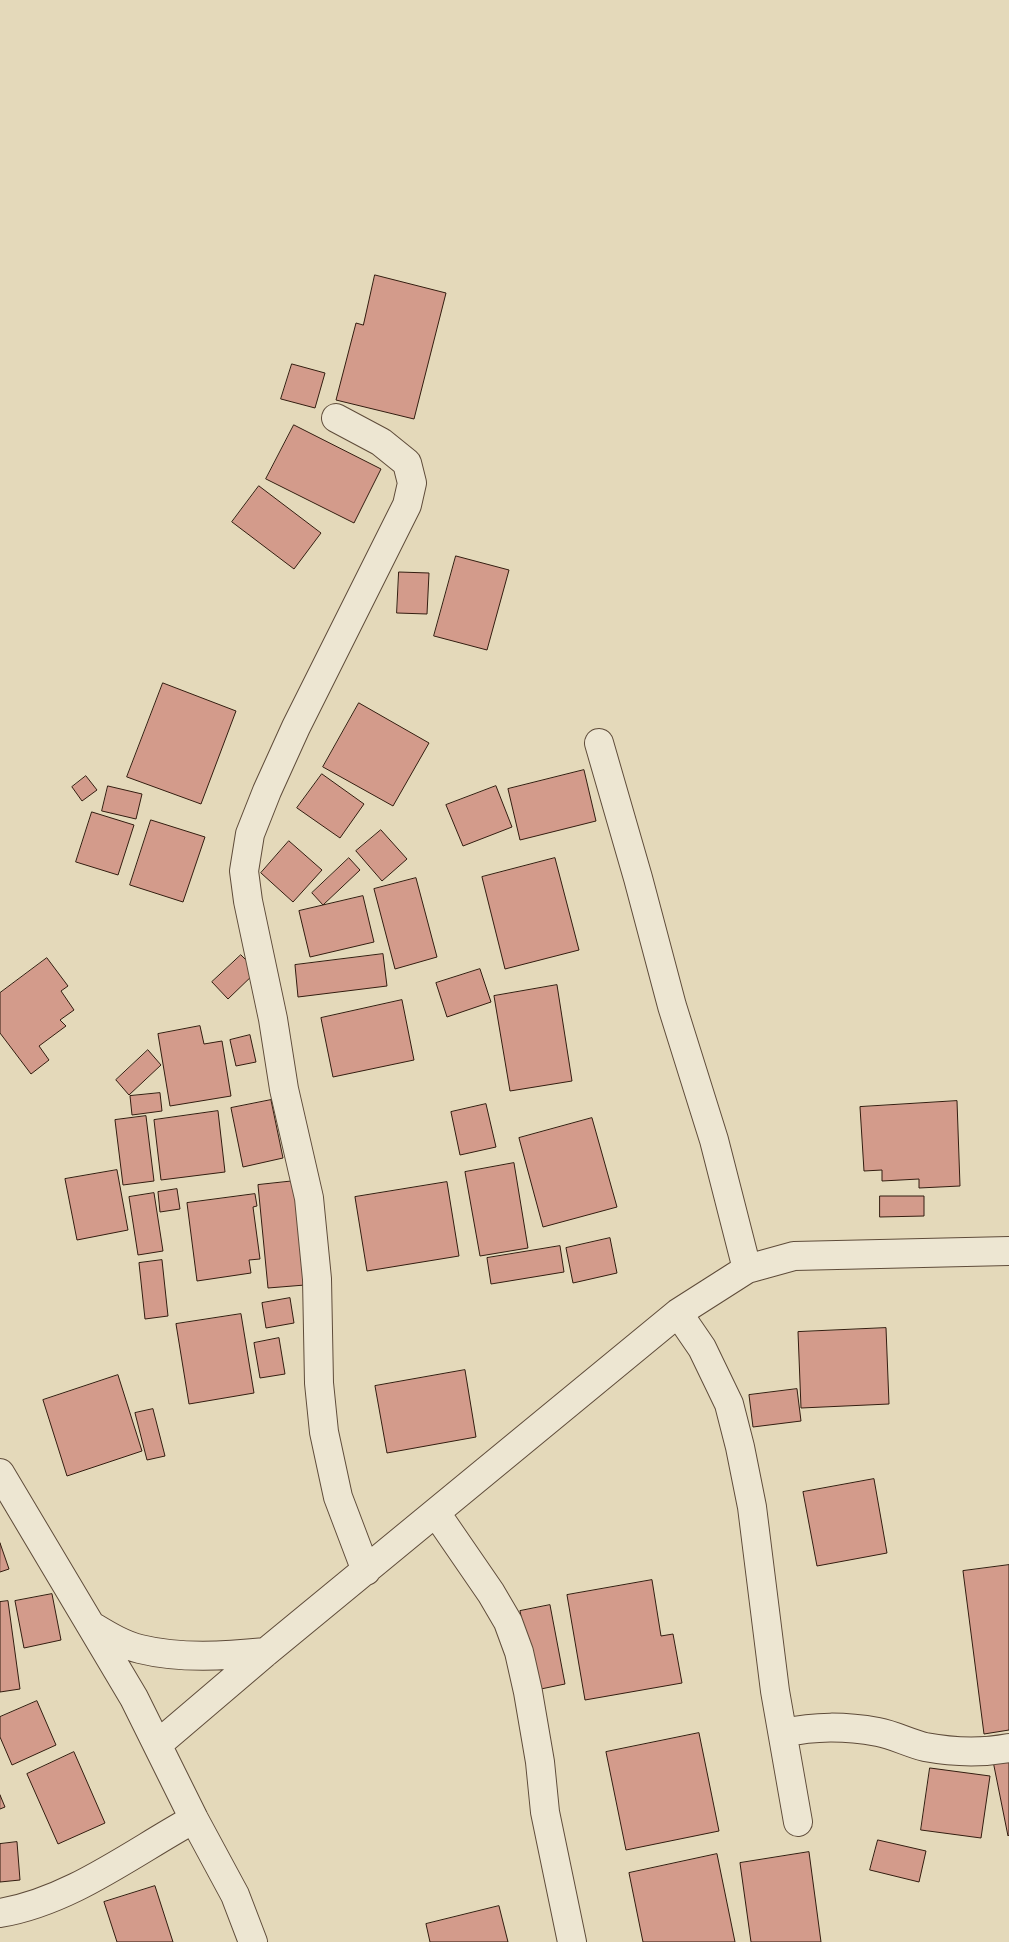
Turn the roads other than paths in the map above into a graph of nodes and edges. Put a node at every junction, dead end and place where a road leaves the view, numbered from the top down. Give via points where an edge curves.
1 (336, 418) dead end
2 (599, 743) dead end
3 (1009, 1251) edge
4 (747, 1269) junction
5 (678, 1313) junction
6 (0, 1473) edge
7 (436, 1513) junction
8 (366, 1571) junction
9 (92, 1626) junction
10 (266, 1652) junction
11 (783, 1733) junction
12 (158, 1744) junction
13 (1009, 1748) edge
14 (194, 1819) junction
15 (798, 1822) dead end
16 (0, 1913) edge
17 (253, 1942) edge
18 (572, 1942) edge

1 - 8 street via 381,442 407,463 412,483 407,505 267,791 250,834 244,871 284,1090 309,1198 317,1279 319,1383 324,1432 338,1497
2 - 4 street via 672,1006 714,1140
3 - 4 street via 794,1256
4 - 5 street
5 - 7 street
5 - 11 street via 702,1348 729,1404 752,1507
6 - 9 street
7 - 8 street
7 - 18 street via 491,1593 508,1622 519,1652 540,1762 544,1812
8 - 10 street
9 - 10 street via 140,1649 182,1656
9 - 12 street
10 - 12 street
11 - 13 street via 812,1727 844,1727 880,1732 933,1748 959,1751
11 - 15 street
12 - 14 street
14 - 16 street via 67,1891
14 - 17 street via 235,1895

